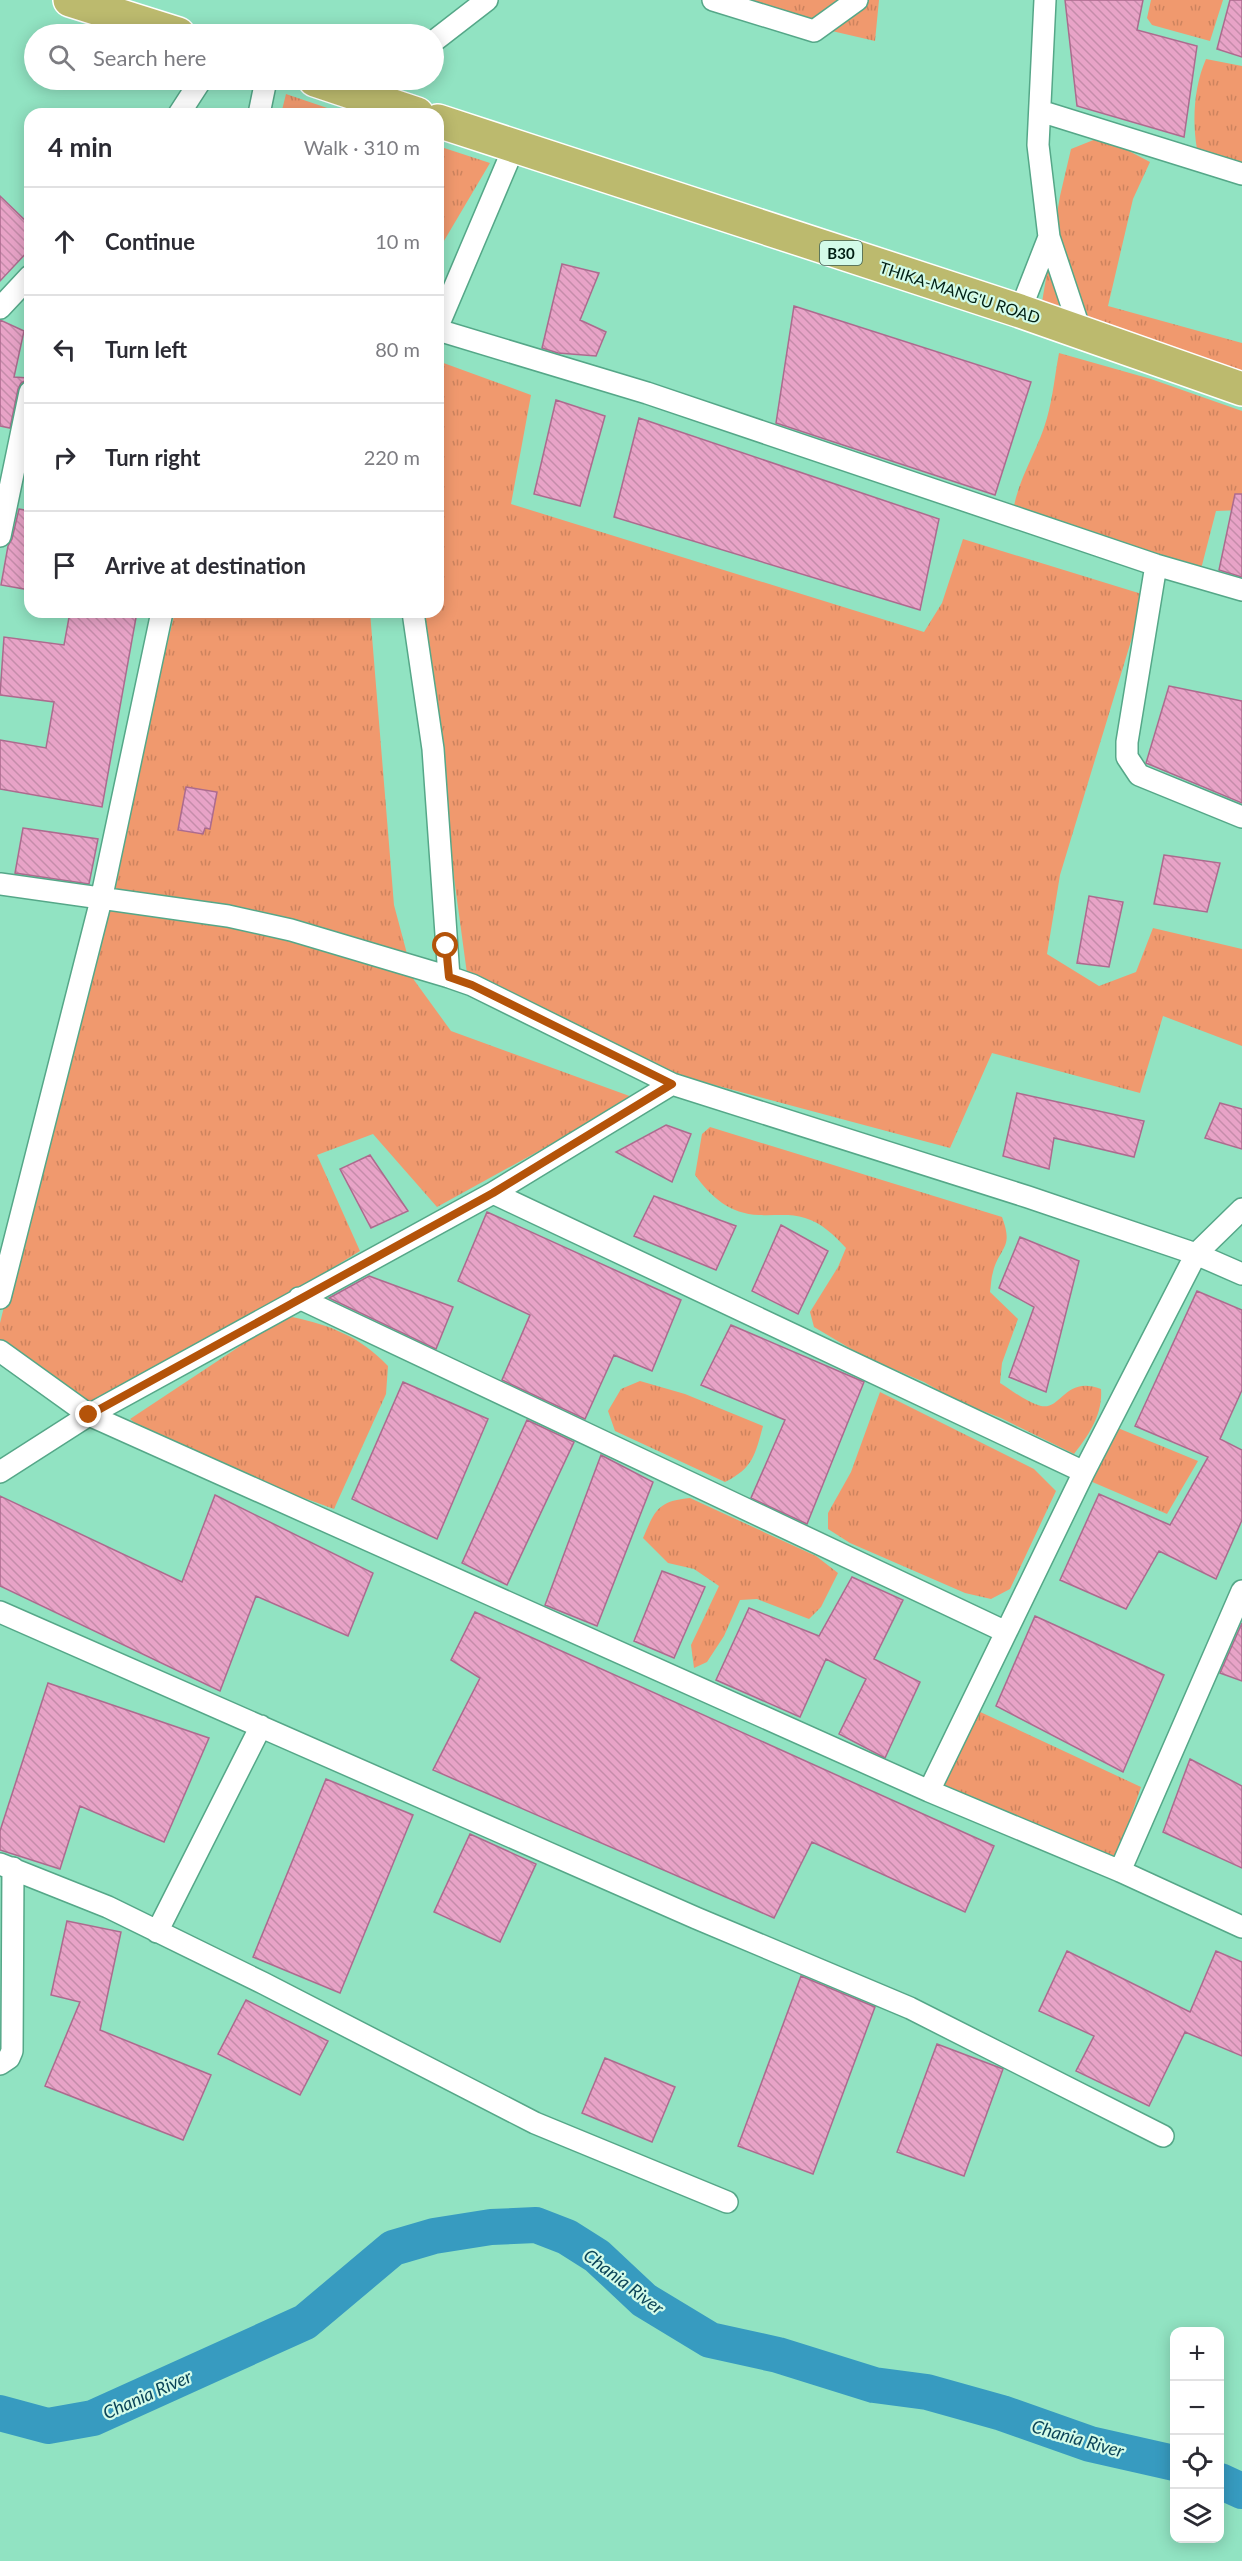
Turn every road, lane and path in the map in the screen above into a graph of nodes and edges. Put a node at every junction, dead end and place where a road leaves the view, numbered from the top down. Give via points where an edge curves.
1 (70, 0) edge
2 (487, 0) edge
3 (713, 0) edge
4 (857, 0) edge
5 (1045, 0) edge
6 (146, 24) edge
7 (444, 33) edge
8 (195, 90) edge
9 (264, 90) edge
10 (373, 90) edge
11 (184, 108) edge
12 (260, 108) edge
13 (406, 108) edge
14 (1040, 111) junction
15 (444, 123) edge
16 (514, 147) junction
17 (1242, 174) edge
18 (1049, 237) junction
19 (24, 282) edge
20 (0, 308) edge
21 (1020, 311) junction
22 (444, 314) edge
23 (444, 330) edge
24 (1082, 333) junction
25 (1242, 389) edge
26 (24, 421) edge
27 (0, 536) edge
28 (1156, 565) junction
29 (1242, 590) edge
30 (161, 618) edge
31 (414, 618) edge
32 (1242, 817) edge
33 (0, 884) edge
34 (101, 900) junction
35 (449, 977) junction
36 (672, 1084) junction
37 (493, 1193) junction
38 (1242, 1209) edge
39 (1196, 1254) junction
40 (1242, 1274) edge
41 (0, 1298) edge
42 (299, 1298) junction
43 (0, 1351) edge
44 (89, 1415) junction
45 (0, 1472) edge
46 (1084, 1472) junction
47 (1242, 1591) edge
48 (0, 1611) edge
49 (1006, 1632) junction
50 (261, 1726) junction
51 (929, 1791) junction
52 (6, 1866) edge
53 (1120, 1871) junction
54 (1242, 1927) edge
55 (157, 1932) junction
56 (0, 2064) edge
57 (1163, 2136) dead end
58 (727, 2202) dead end

1 - 6 highway
2 - 7 street
3 - 4 street via 814,31
5 - 14 street
8 - 11 street
9 - 12 street
10 - 13 highway
14 - 17 street
14 - 18 street via 1038,145
15 - 16 highway, THIKA-MANG'U ROAD / B30
16 - 21 highway, THIKA-MANG'U ROAD / B30
16 - 22 street
18 - 21 street
18 - 24 street
19 - 20 street
21 - 24 highway, THIKA-MANG'U ROAD / B30
23 - 28 street via 647,393
24 - 25 highway, THIKA-MANG'U ROAD / B30
26 - 27 street
28 - 29 street
28 - 32 street via 1127,757 1139,775
30 - 34 street
31 - 35 street via 433,749
33 - 34 street
34 - 35 street via 228,916 291,930
34 - 41 street
35 - 36 street
36 - 37 street
36 - 39 street
37 - 42 street
37 - 46 street
38 - 39 street
39 - 40 street
39 - 46 street
42 - 44 street
42 - 49 street
43 - 44 street
44 - 45 street
44 - 51 street
46 - 49 street
47 - 53 street
48 - 50 street
49 - 51 street
50 - 55 street
50 - 57 street via 910,2008
51 - 53 street
52 - 55 street via 108,1907
52 - 56 street via 12,2051
53 - 54 street
55 - 58 street via 535,2123

